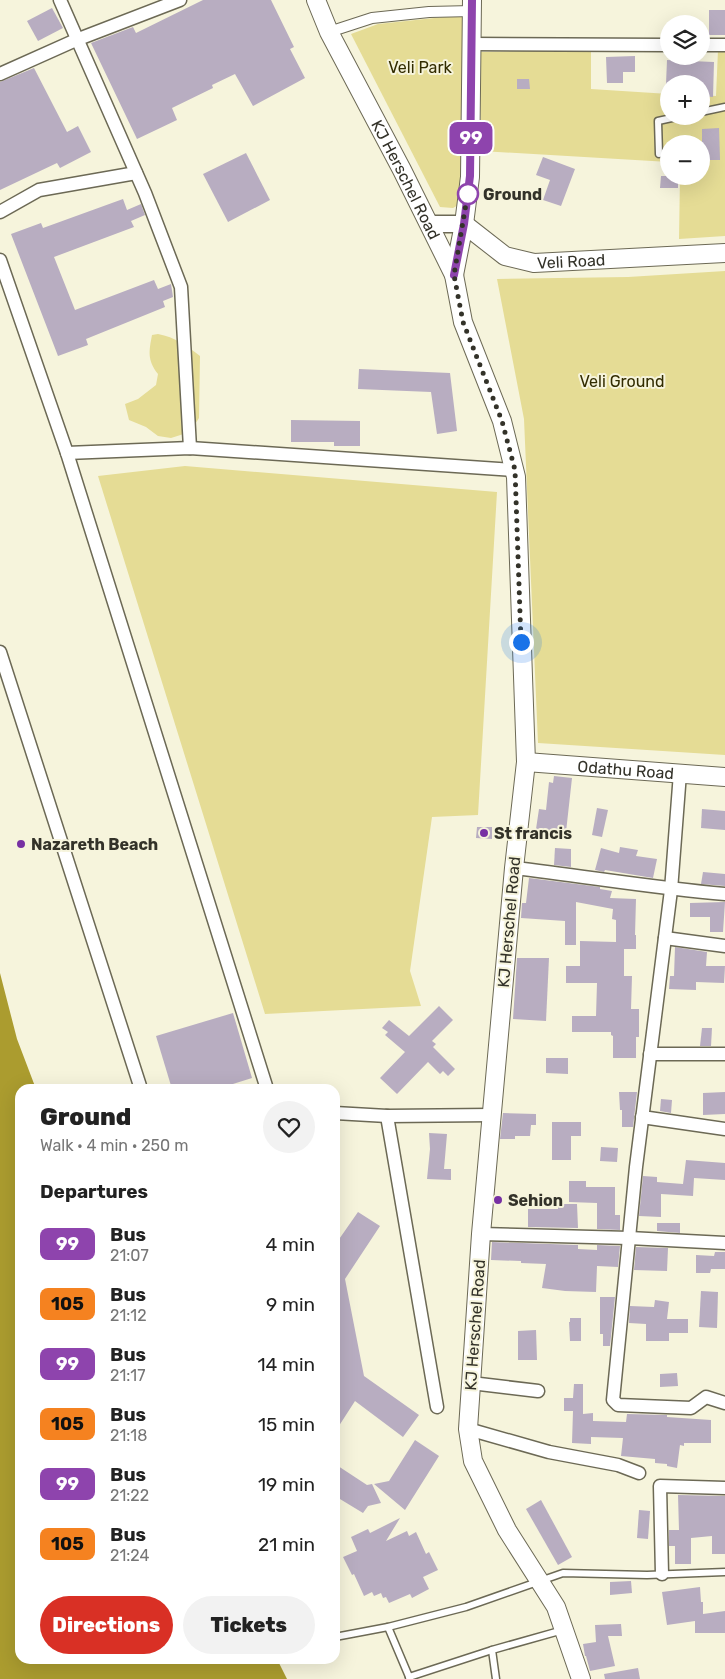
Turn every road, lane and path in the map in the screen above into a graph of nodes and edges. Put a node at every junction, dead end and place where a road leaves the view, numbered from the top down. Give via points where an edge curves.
1 (60, 0) edge
2 (180, 0) edge
3 (316, 0) edge
4 (472, 5) edge
5 (329, 32) junction
6 (76, 40) junction
7 (471, 44) junction
8 (660, 45) edge
9 (710, 45) edge
10 (725, 45) edge
11 (0, 74) edge
12 (725, 107) edge
13 (710, 110) edge
14 (660, 121) edge
15 (659, 154) dead end
16 (136, 173) junction
17 (0, 212) edge
18 (429, 224) junction
19 (464, 224) junction
20 (725, 253) edge
21 (0, 260) edge
22 (454, 275) junction
23 (190, 448) junction
24 (67, 453) junction
25 (515, 470) junction
26 (0, 652) edge
27 (526, 762) junction
28 (680, 773) junction
29 (725, 777) edge
30 (514, 868) junction
31 (670, 890) junction
32 (725, 894) edge
33 (665, 938) junction
34 (725, 946) edge
35 (650, 1054) junction
36 (725, 1054) edge
37 (139, 1084) edge
38 (265, 1084) edge
39 (340, 1113) edge
40 (492, 1115) junction
41 (387, 1116) junction
42 (642, 1117) junction
43 (725, 1129) edge
44 (482, 1234) junction
45 (629, 1238) junction
46 (725, 1244) edge
47 (471, 1383) junction
48 (538, 1391) dead end
49 (725, 1403) edge
50 (437, 1407) dead end
51 (468, 1429) junction
52 (639, 1474) dead end
53 (725, 1488) edge
54 (725, 1572) edge
55 (662, 1574) junction
56 (540, 1581) junction
57 (388, 1627) junction
58 (564, 1630) junction
59 (340, 1636) edge
60 (492, 1650) junction
61 (410, 1678) edge
62 (579, 1678) edge
63 (496, 1679) edge

1 - 6 street
2 - 6 street
3 - 5 main road, KJ Herschel Road
4 - 5 street via 372,18
4 - 7 main road
5 - 18 main road, KJ Herschel Road
6 - 11 street
6 - 16 street
7 - 8 street
7 - 19 main road via 470,176
9 - 10 street
12 - 13 lane
14 - 15 lane
16 - 17 street via 39,190
16 - 23 street via 181,287
18 - 19 street
18 - 22 main road, KJ Herschel Road
19 - 20 main road, Veli Road via 505,256 534,263
19 - 22 main road
21 - 24 street
22 - 25 main road, KJ Herschel Road via 463,322 502,421
23 - 24 street
23 - 25 street
24 - 38 street
25 - 27 main road, KJ Herschel Road
26 - 37 street
27 - 28 main road, Odathu Road
27 - 30 main road, KJ Herschel Road
28 - 29 main road, Odathu Road
28 - 31 street
30 - 31 street
30 - 40 main road, KJ Herschel Road
31 - 32 street
31 - 33 street
33 - 34 street
33 - 35 street
35 - 36 street
35 - 42 street
39 - 41 street
40 - 41 street
40 - 44 main road, KJ Herschel Road
41 - 50 street
42 - 43 street
42 - 45 street
44 - 45 street
44 - 47 main road, KJ Herschel Road
45 - 46 street
45 - 49 street via 613,1400 618,1405 691,1408 706,1397
47 - 48 street
47 - 51 main road, KJ Herschel Road
51 - 52 street via 549,1452 618,1465
51 - 56 main road, KJ Herschel Road via 473,1461 507,1530
53 - 55 street via 660,1486
54 - 55 lane
55 - 56 lane via 563,1573
56 - 57 lane via 466,1607
56 - 58 main road, KJ Herschel Road via 556,1607
57 - 59 lane
57 - 61 lane
58 - 60 lane
58 - 62 main road, KJ Herschel Road
60 - 61 lane
60 - 63 lane

